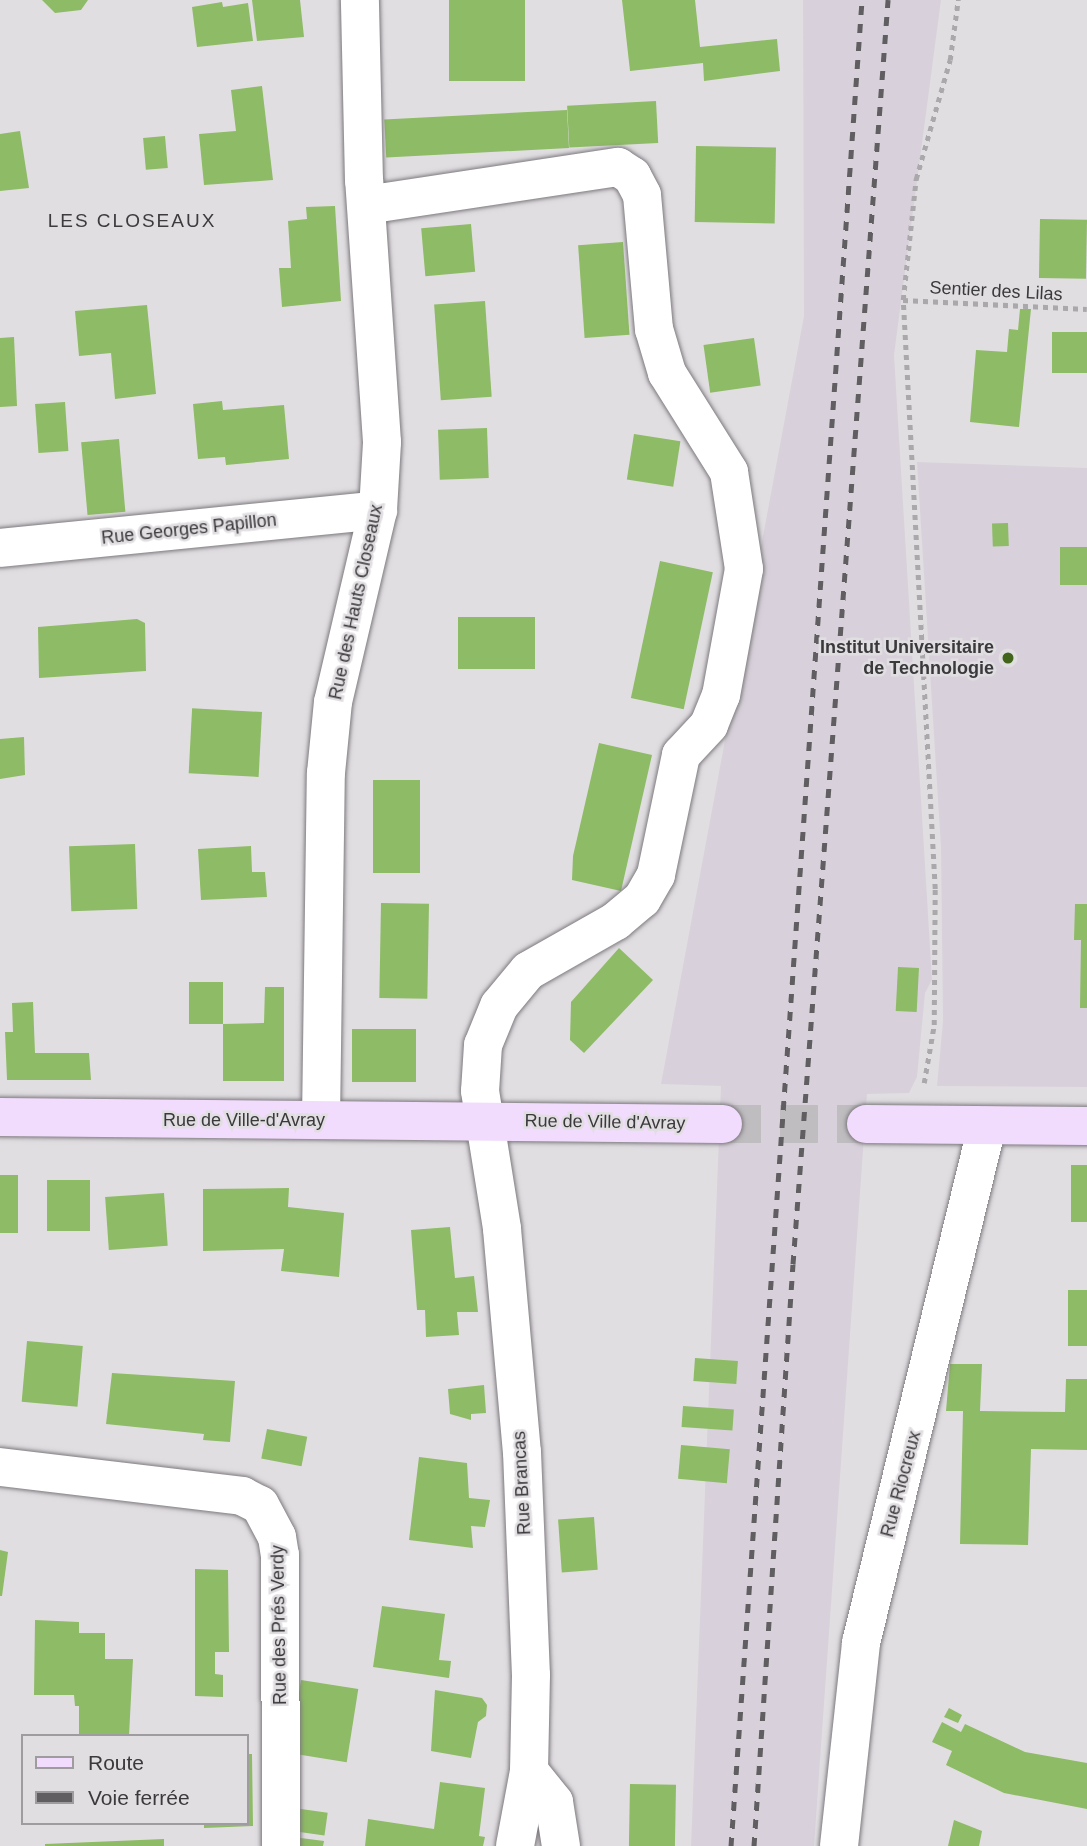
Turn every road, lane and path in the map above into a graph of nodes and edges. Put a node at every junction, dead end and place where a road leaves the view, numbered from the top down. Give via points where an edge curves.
1 (360, 0) edge
2 (958, 0) edge
3 (366, 205) junction
4 (903, 300) junction
5 (1087, 309) edge
6 (377, 510) junction
7 (0, 548) edge
8 (0, 1117) edge
9 (321, 1120) junction
10 (487, 1121) junction
11 (723, 1124) tunnel mouth
12 (866, 1124) tunnel mouth
13 (917, 1125) junction
14 (987, 1126) junction
15 (1087, 1126) edge
16 (0, 1467) edge
17 (529, 1771) junction
18 (281, 1846) edge
19 (514, 1846) edge
20 (561, 1846) edge
21 (839, 1846) edge

1 - 3 street, Rue des Hauts Closeaux
2 - 4 path via 950,60 916,179
3 - 6 street, Rue des Hauts Closeaux via 382,442
3 - 10 street, Rue Brancas via 618,167 632,176 642,195 654,329 667,373 729,472 736,498 744,569 721,695 709,725 681,755 656,875 642,899 616,920 528,971 499,1006 483,1045 480,1091
4 - 5 path, Sentier des Lilas
4 - 13 path via 935,889 934,1025
6 - 7 street, Rue Georges Papillon
6 - 9 street, Rue des Hauts Closeaux via 334,702 326,773
8 - 9 main road, Rue de Ville-d'Avray
9 - 10 main road, Rue de Ville-d'Avray
10 - 11 main road, Rue de Ville d'Avray
10 - 17 street, Rue Brancas via 502,1229 522,1452 531,1675
12 - 13 main road
13 - 14 main road
14 - 15 main road
14 - 21 street, Rue Riocreux via 861,1643
16 - 18 street, Rue des Prés Verdy via 242,1496 260,1505 277,1537 280,1555
17 - 19 street, Rue Brancas
17 - 20 street via 554,1802

